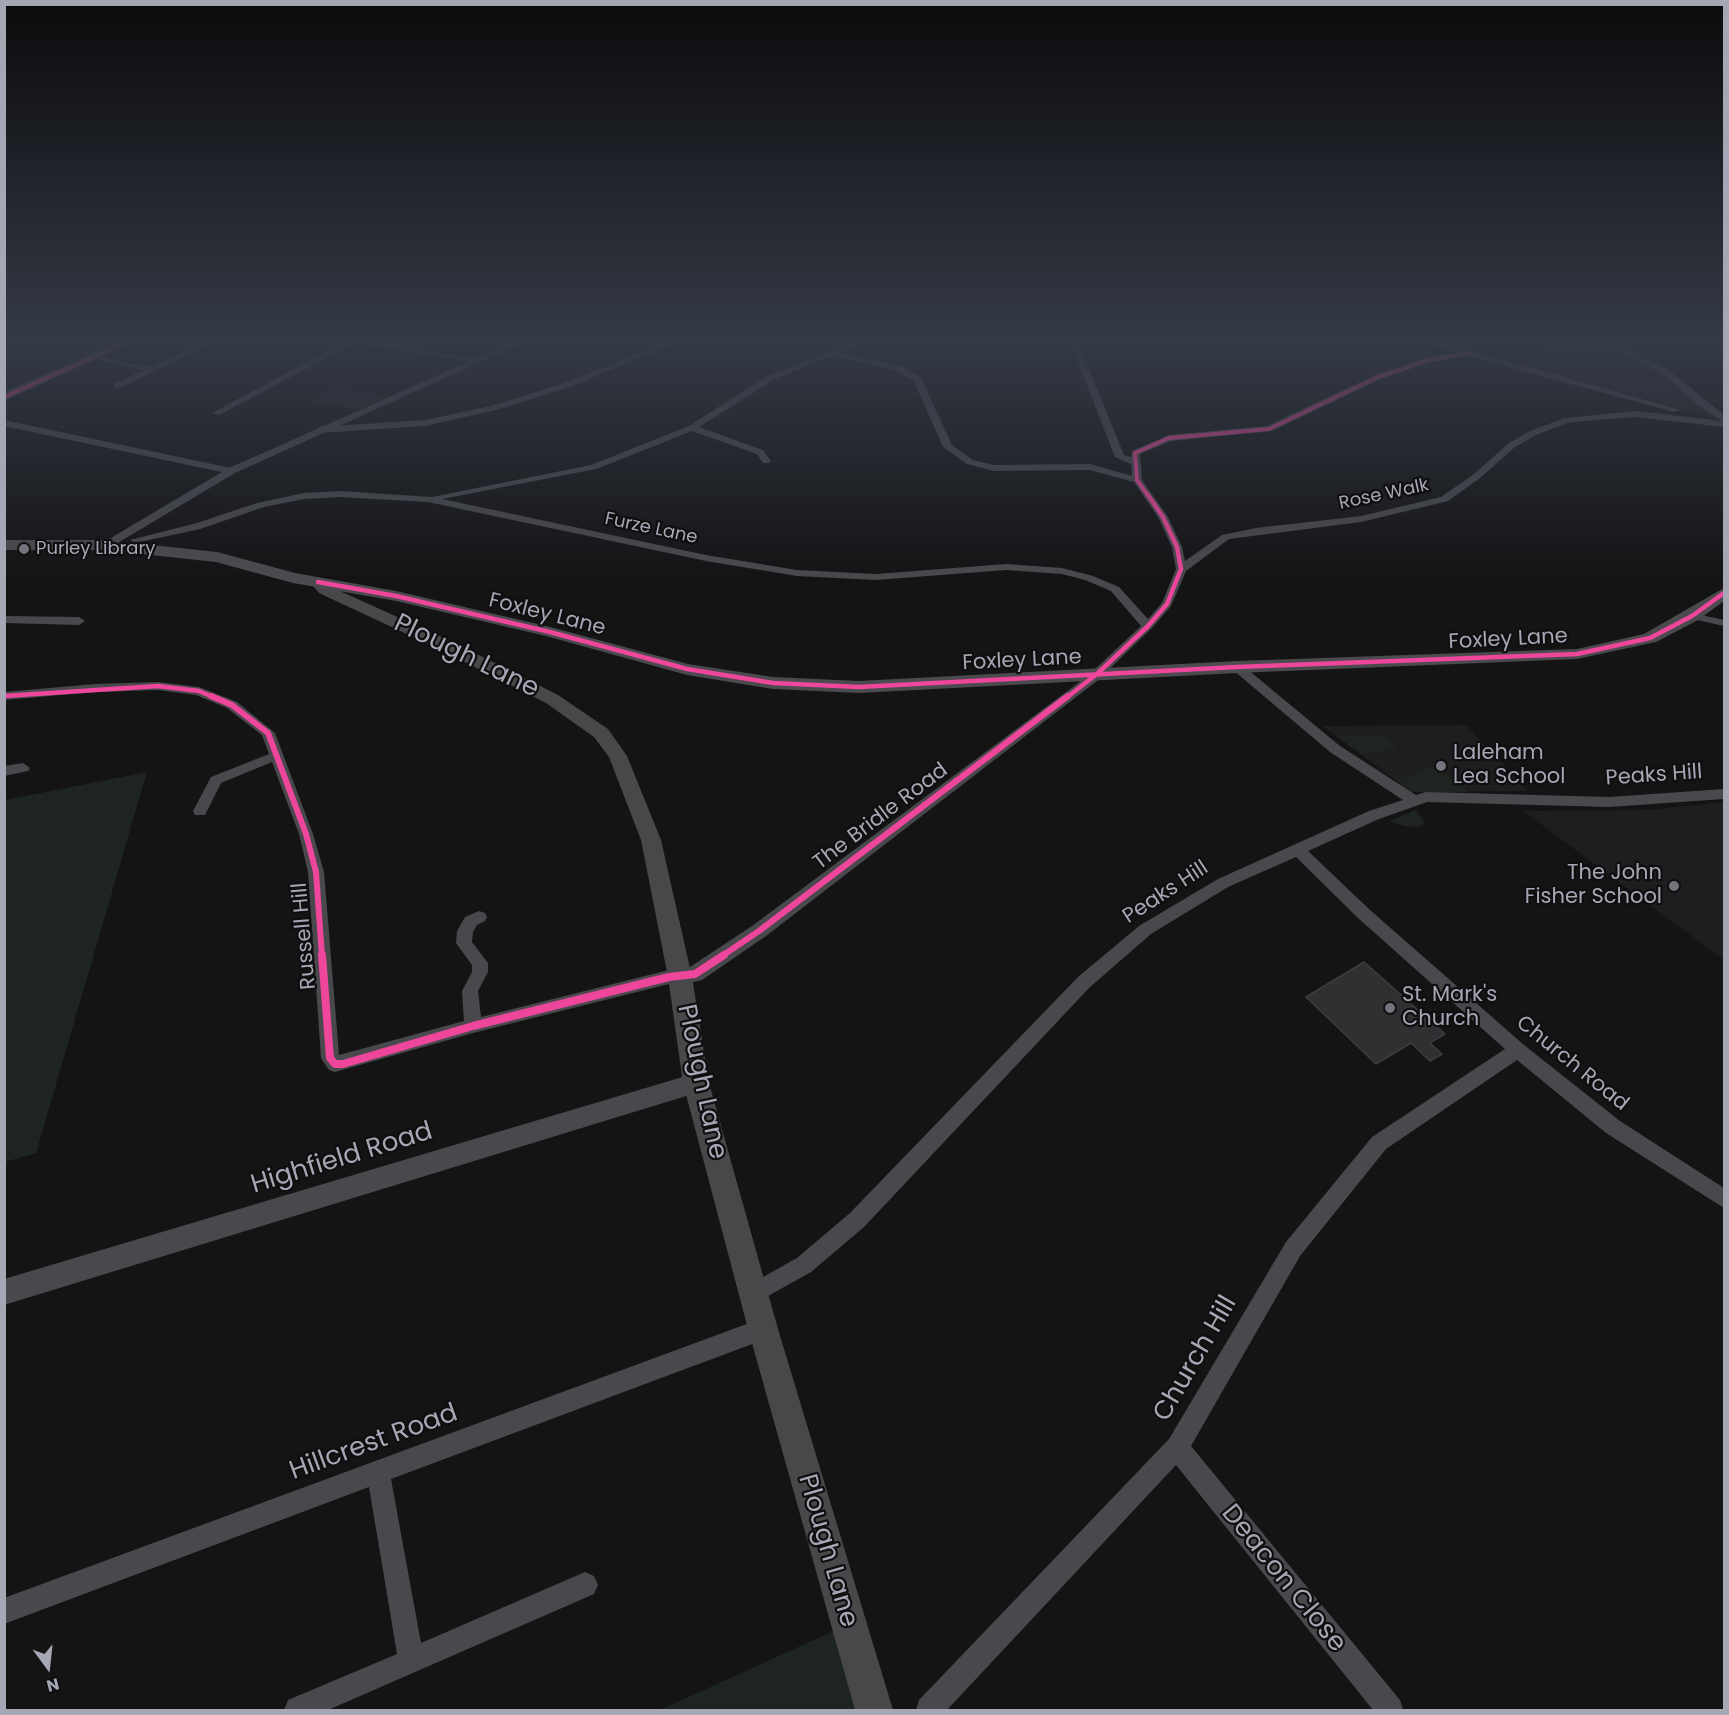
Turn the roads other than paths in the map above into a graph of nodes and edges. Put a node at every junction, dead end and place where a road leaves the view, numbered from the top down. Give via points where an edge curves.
1 (341, 420) edge
2 (438, 420) edge
3 (704, 420) edge
4 (936, 420) edge
5 (1105, 420) edge
6 (1288, 420) edge
7 (1574, 420) edge
8 (1703, 420) edge
9 (1725, 422) edge
10 (4, 423) edge
11 (692, 428) junction
12 (319, 430) junction
13 (766, 461) dead end
14 (1135, 462) junction
15 (231, 471) junction
16 (1137, 480) junction
17 (428, 499) junction
18 (4, 532) edge
19 (137, 538) junction
20 (70, 544) junction
21 (4, 545) edge
22 (1181, 569) junction
23 (318, 582) junction
24 (1725, 593) edge
25 (1692, 616) junction
26 (4, 620) edge
27 (79, 621) dead end
28 (1725, 623) edge
29 (1148, 626) junction
30 (1237, 667) junction
31 (1097, 674) junction
32 (4, 696) edge
33 (278, 755) junction
34 (23, 768) dead end
35 (4, 771) edge
36 (1725, 794) edge
37 (1413, 800) junction
38 (200, 811) dead end
39 (1297, 849) junction
40 (479, 917) dead end
41 (680, 977) junction
42 (473, 1026) junction
43 (1518, 1050) junction
44 (696, 1083) junction
45 (1725, 1199) edge
46 (4, 1292) edge
47 (754, 1293) junction
48 (763, 1329) junction
49 (1177, 1447) junction
50 (378, 1471) junction
51 (585, 1585) dead end
52 (4, 1611) edge
53 (411, 1660) junction
54 (298, 1710) edge
55 (874, 1710) edge
56 (929, 1710) edge
57 (1390, 1710) edge

1 - 12 street
2 - 12 street
3 - 11 street
4 - 16 street via 948,447 970,462 994,468 1090,467
5 - 14 street via 1120,457
6 - 14 street via 1269,429 1169,438 1135,453
7 - 22 street, Rose Walk via 1557,423 1512,445 1444,500 1361,519 1226,537
8 - 9 street, Rose Walk
10 - 15 street
11 - 13 street via 760,452
11 - 17 street via 593,467
12 - 15 street
14 - 16 street
15 - 19 street via 195,489
16 - 22 street via 1177,547
17 - 19 street, Furze Lane via 304,496 261,504 200,526
17 - 29 street, Furze Lane via 706,558 797,573 876,577 1006,567 1062,571 1115,589
18 - 20 main road
19 - 20 main road, Foxley Lane via 105,545
19 - 23 main road, Foxley Lane
20 - 21 main road
22 - 29 street via 1167,603
23 - 31 main road, Foxley Lane via 517,624 687,669 773,683 859,687
23 - 41 main road, Plough Lane via 332,593 552,699 601,733 618,756 651,840
24 - 25 main road, Foxley Lane
25 - 28 street
25 - 30 main road, Foxley Lane via 1650,638 1577,654
26 - 27 street
29 - 31 street
30 - 31 main road, Foxley Lane
30 - 37 street via 1335,749
31 - 41 street, The Bridle Road via 759,931 695,974
32 - 33 street, Russell Hill via 158,686 199,692 250,717 268,733
33 - 38 street via 216,780
33 - 42 street, Russell Hill via 318,881 330,1058 335,1064 343,1064
34 - 35 street
36 - 37 street, Peaks Hill via 1632,802 1446,797
37 - 39 street, Peaks Hill
39 - 43 street, Church Road via 1364,914
39 - 47 street, Peaks Hill via 1223,883 1144,930 1084,982 857,1220 804,1265
40 - 42 street via 471,921 464,937 470,954 480,963 480,972 470,991
41 - 42 street, Russell Hill
41 - 44 main road, Plough Lane
43 - 45 street, Church Road via 1613,1127
43 - 49 street, Church Hill via 1379,1143 1293,1249
44 - 46 street, Highfield Road
44 - 47 main road, Plough Lane
47 - 48 main road, Plough Lane
48 - 50 street, Hillcrest Road
48 - 55 main road, Plough Lane
49 - 56 street, Church Hill
49 - 57 street, Deacon Close
50 - 52 street, Hillcrest Road
50 - 53 street
51 - 53 street
53 - 54 street

